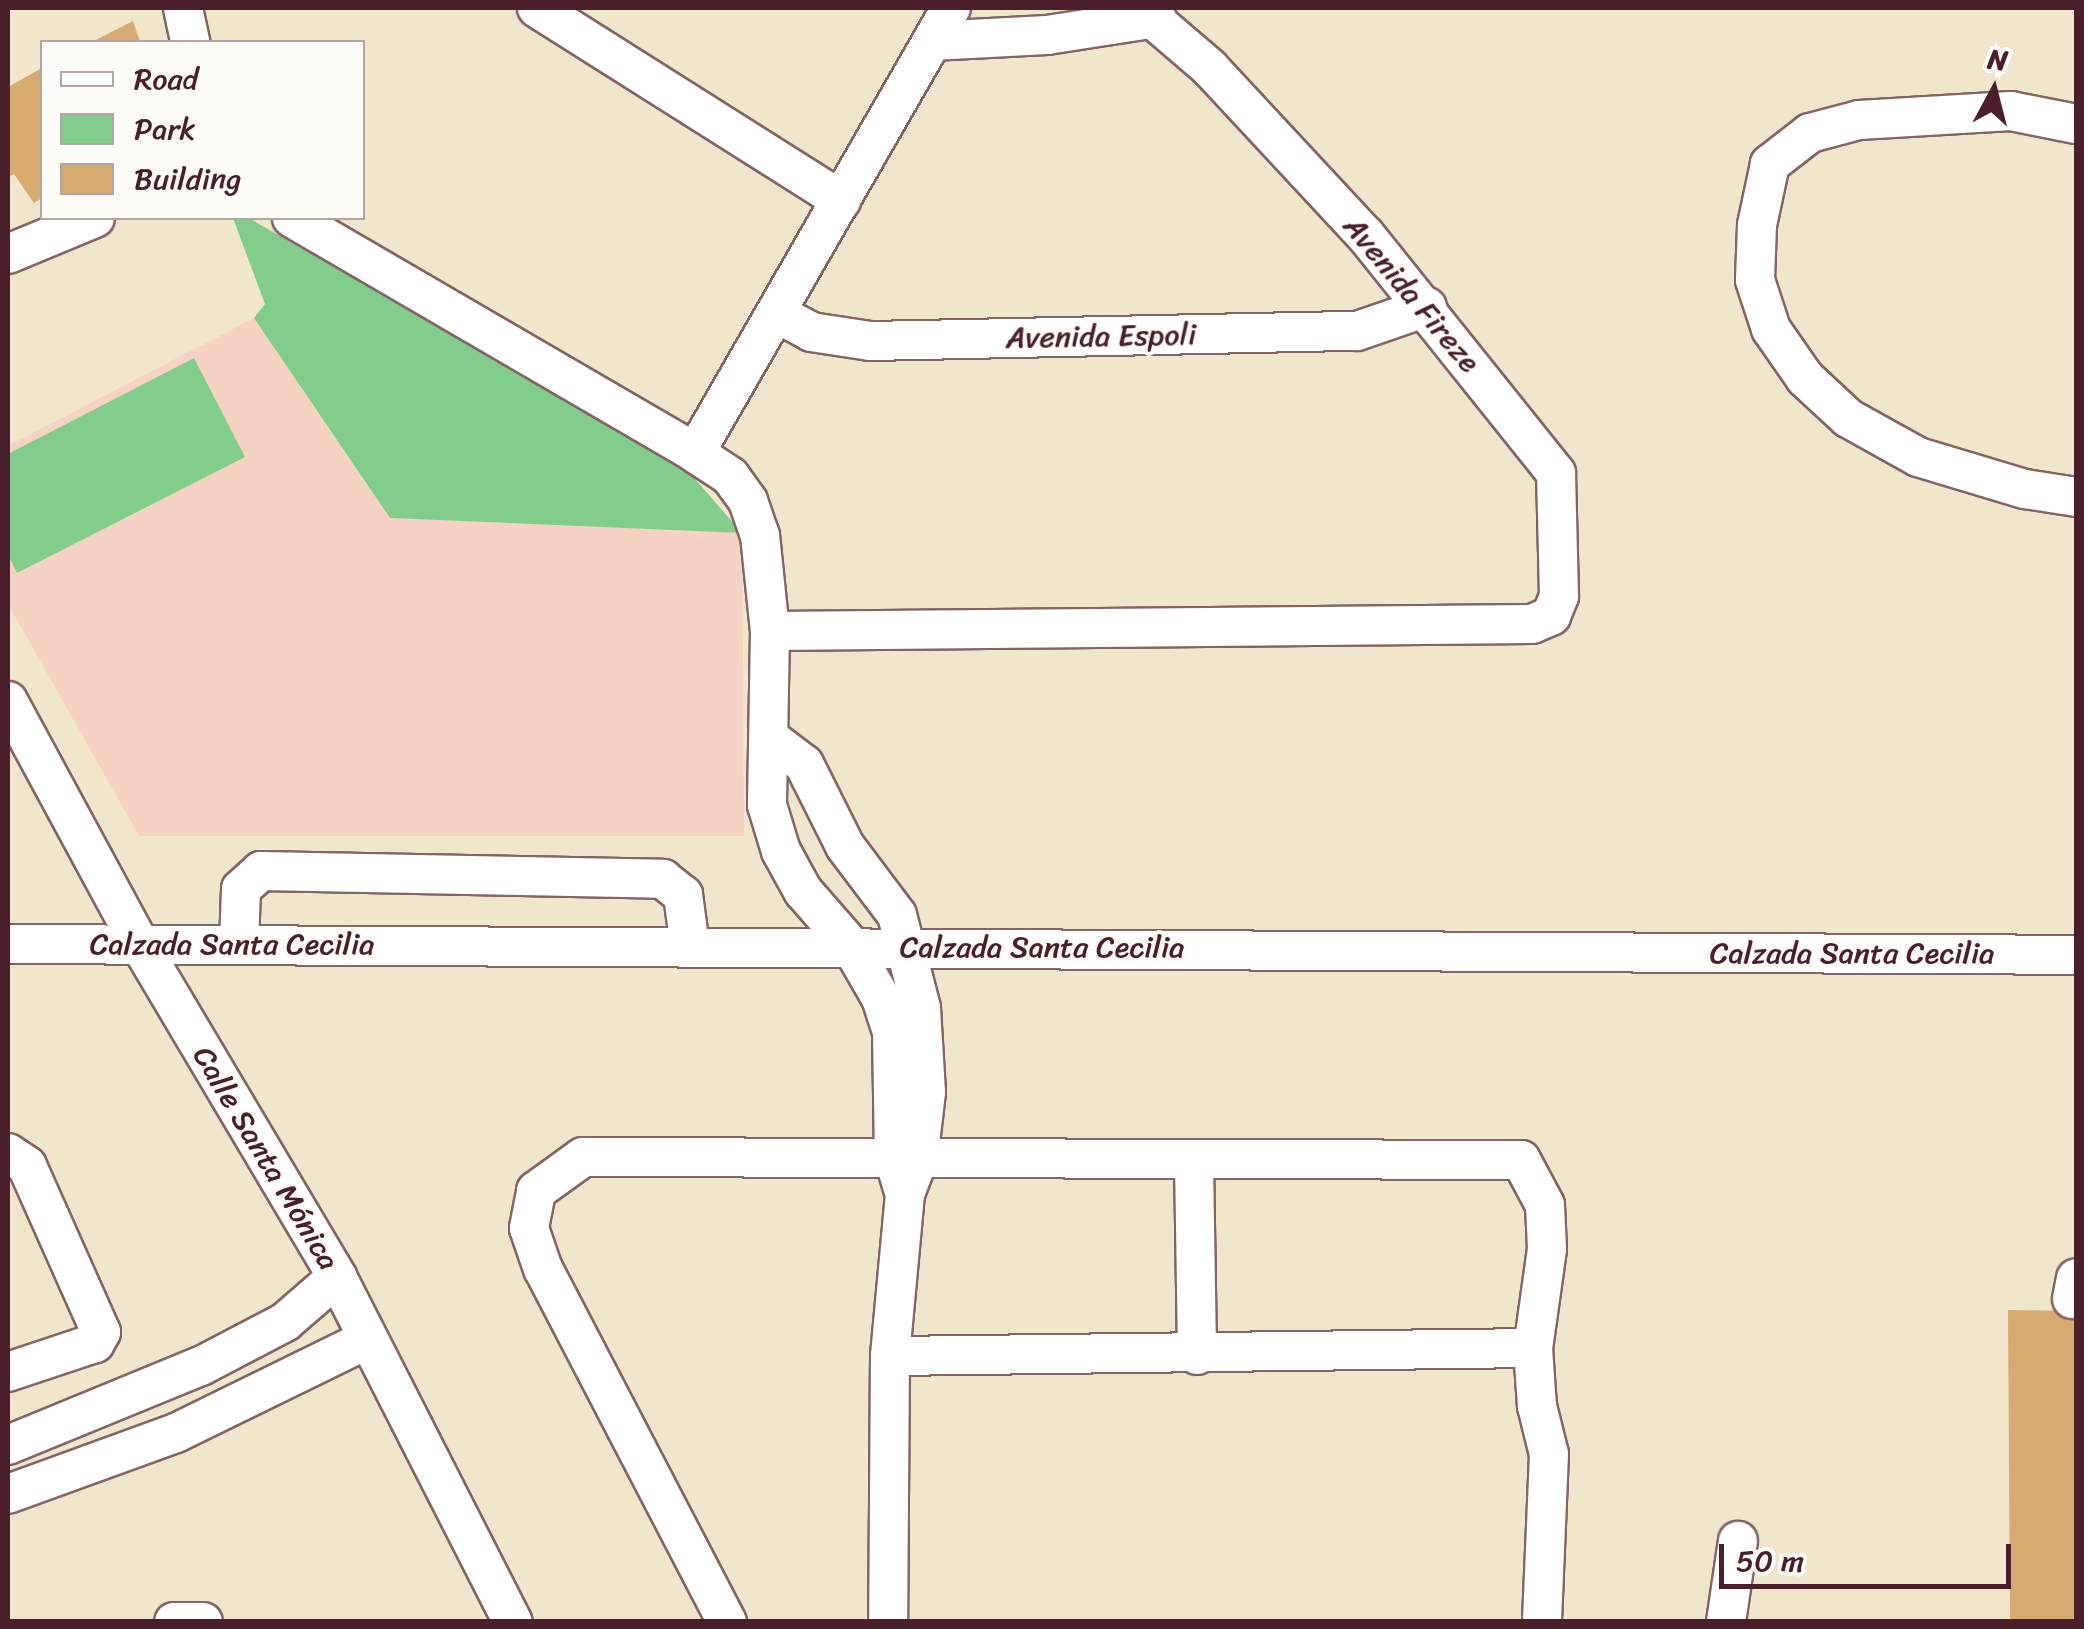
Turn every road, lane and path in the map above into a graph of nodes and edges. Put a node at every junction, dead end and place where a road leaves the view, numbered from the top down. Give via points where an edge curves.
1 (182, 8) edge
2 (537, 8) edge
3 (951, 8) edge
4 (1149, 13) edge
5 (190, 40) edge
6 (932, 41) junction
7 (2076, 124) edge
8 (841, 200) junction
9 (90, 220) edge
10 (295, 220) edge
11 (8, 254) edge
12 (1427, 306) junction
13 (776, 313) junction
14 (696, 453) junction
15 (2076, 497) edge
16 (770, 631) junction
17 (8, 700) edge
18 (772, 740) junction
19 (139, 943) junction
20 (8, 944) edge
21 (239, 944) junction
22 (690, 946) junction
23 (850, 946) junction
24 (910, 946) junction
25 (2076, 956) edge
26 (8, 1153) edge
27 (1194, 1162) junction
28 (906, 1171) junction
29 (337, 1277) junction
30 (368, 1339) junction
31 (1534, 1348) junction
32 (1197, 1355) junction
33 (890, 1356) junction
34 (201, 1366) junction
35 (8, 1372) edge
36 (101, 1410) junction
37 (226, 1410) junction
38 (8, 1444) edge
39 (122, 1456) junction
40 (8, 1494) edge
41 (1738, 1541) dead end
42 (174, 1622) edge
43 (203, 1622) edge
44 (512, 1622) edge
45 (727, 1622) edge
46 (888, 1622) edge
47 (1542, 1622) edge
48 (1726, 1622) edge

1 - 5 street
2 - 8 street
3 - 6 street
4 - 6 street via 1047,34
4 - 12 street, Avenida Fireze
6 - 8 street
7 - 15 street via 2011,111 1859,120 1810,133 1770,164 1757,225 1756,280 1770,329 1805,378 1848,418 1918,457 2025,490
8 - 13 street
9 - 11 street
10 - 14 street
12 - 13 street, Avenida Espoli via 1357,330 870,341 812,332
12 - 16 street, Avenida Fireze via 1556,473 1559,596 1550,616 1532,624
13 - 14 street
14 - 16 street via 730,476 748,502 760,535
16 - 18 street
17 - 19 street, Calle Santa Mónica
18 - 23 street via 764,764 767,805 781,852 803,891
18 - 24 street via 804,764 818,801 888,897
19 - 20 street, Calzada Santa Cecilia
19 - 21 street, Calzada Santa Cecilia
19 - 29 street, Calle Santa Mónica
21 - 22 street, Calzada Santa Cecilia
21 - 22 street via 242,889 261,871 663,879 683,896
22 - 23 street, Calzada Santa Cecilia
23 - 24 street, Calzada Santa Cecilia
23 - 28 street via 892,1031
24 - 25 street, Calzada Santa Cecilia
24 - 28 street via 926,1092
26 - 35 street via 27,1166 101,1332 95,1343
27 - 28 street
27 - 31 street via 1521,1160 1545,1204 1547,1249
27 - 32 street
28 - 33 street
28 - 45 street via 583,1157 536,1192 529,1228 543,1269
29 - 30 street, Calle Santa Mónica
29 - 34 street via 285,1322
30 - 37 street
30 - 44 street, Calle Santa Mónica
31 - 32 street
31 - 47 street via 1536,1406 1549,1454
32 - 33 street
33 - 46 street
34 - 36 street
34 - 37 street
36 - 38 street
36 - 39 street
37 - 39 street
39 - 40 street
41 - 48 street
42 - 43 street

